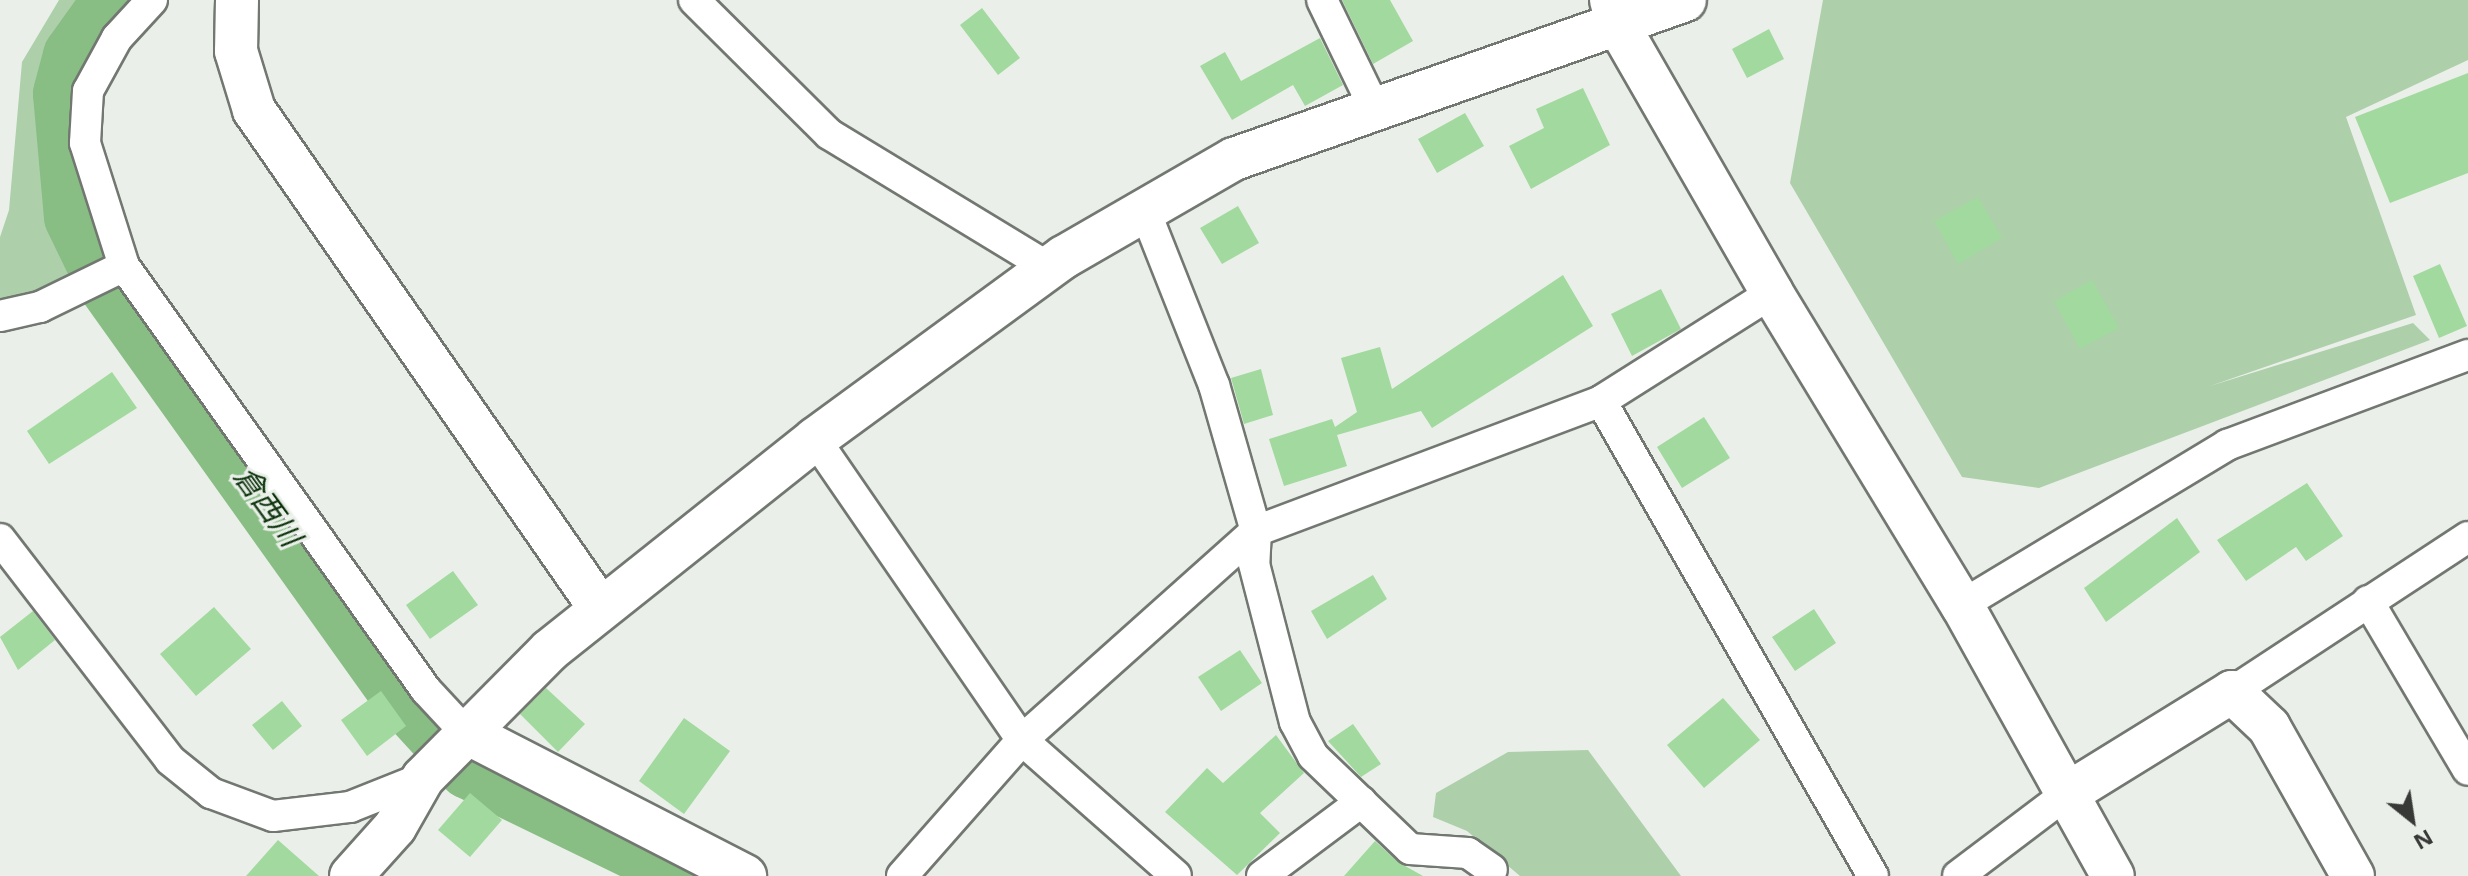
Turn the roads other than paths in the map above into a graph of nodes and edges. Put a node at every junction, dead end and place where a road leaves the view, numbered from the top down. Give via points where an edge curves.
1 (152, 0) edge
2 (237, 0) edge
3 (694, 0) edge
4 (1322, 0) edge
5 (1685, 0) edge
6 (1614, 12) edge
7 (1376, 111) junction
8 (1145, 211) junction
9 (124, 266) junction
10 (1049, 268) junction
11 (1772, 293) junction
12 (1, 317) edge
13 (2468, 355) edge
14 (1601, 401) junction
15 (815, 439) junction
16 (1256, 531) junction
17 (2468, 537) edge
18 (0, 539) edge
19 (2368, 601) junction
20 (1962, 605) junction
21 (600, 608) junction
22 (2232, 692) junction
23 (465, 732) junction
24 (1022, 740) junction
25 (2468, 770) edge
26 (423, 778) junction
27 (2065, 795) junction
28 (1361, 802) junction
29 (370, 869) edge
30 (1492, 870) dead end
31 (745, 876) edge
32 (902, 876) edge
33 (1176, 876) edge
34 (1262, 876) edge
35 (1873, 876) edge
36 (1958, 876) edge
37 (2113, 876) edge
38 (2353, 876) edge

1 - 9 street via 117,38 88,91 85,143
2 - 21 street via 236,51 254,110
3 - 10 street via 829,134
4 - 7 street
5 - 6 street
6 - 7 street
6 - 11 street
7 - 8 street via 1234,159
8 - 10 street
8 - 16 street via 1214,385
9 - 12 street
9 - 23 street via 426,690
10 - 15 street
11 - 14 street
11 - 20 street
13 - 20 street via 2227,445
14 - 16 street
14 - 35 street
15 - 21 street
15 - 24 street
16 - 24 street
16 - 28 street via 1254,564 1295,722 1313,756
17 - 19 street
18 - 26 street via 170,760 211,793 273,816 350,807
19 - 22 street
19 - 25 street
20 - 27 street
21 - 23 street
22 - 27 street
22 - 38 street via 2269,727
23 - 26 street
23 - 31 street
24 - 32 street
24 - 33 street
26 - 29 street
27 - 36 street
27 - 37 street
28 - 30 street via 1410,849 1468,853
28 - 34 street

